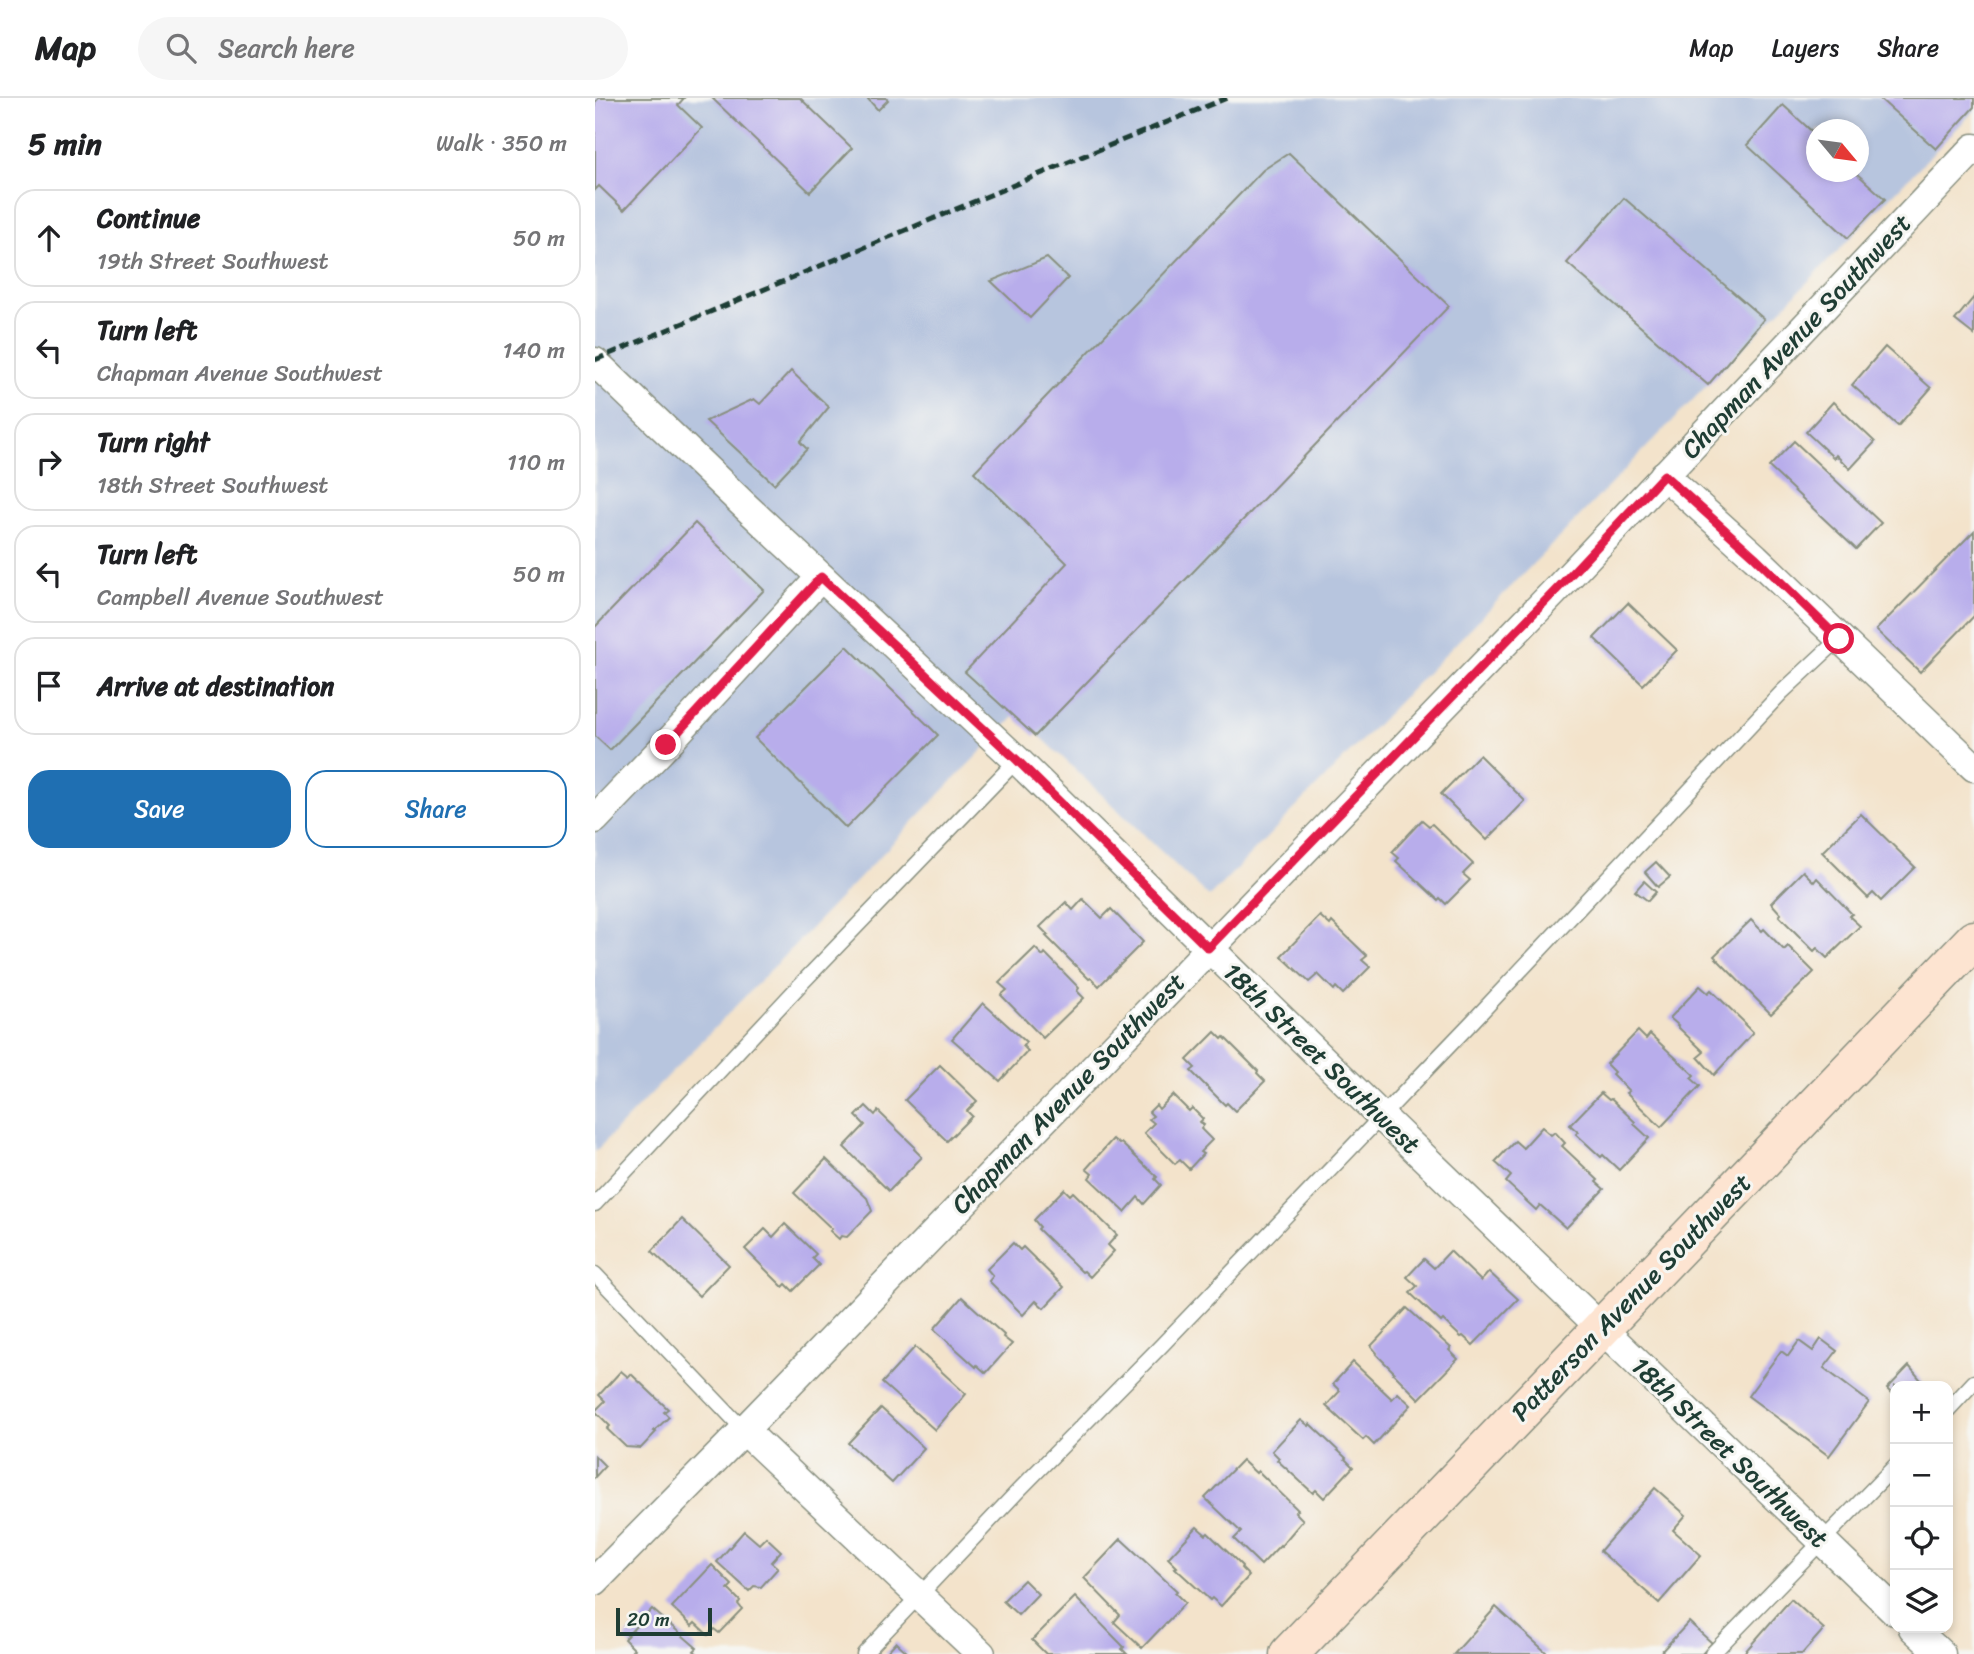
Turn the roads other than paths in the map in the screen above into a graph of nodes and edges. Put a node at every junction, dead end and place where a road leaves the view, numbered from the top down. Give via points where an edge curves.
1 (1974, 148) edge
2 (595, 362) edge
3 (1664, 475) junction
4 (821, 577) junction
5 (1839, 639) junction
6 (1017, 760) junction
7 (1974, 767) edge
8 (595, 819) edge
9 (1974, 940) edge
10 (1208, 948) junction
11 (1381, 1116) junction
12 (595, 1205) edge
13 (595, 1275) edge
14 (1601, 1328) junction
15 (1974, 1382) edge
16 (1953, 1405) edge
17 (744, 1430) junction
18 (1890, 1471) edge
19 (1821, 1541) junction
20 (595, 1581) edge
21 (919, 1595) junction
22 (1890, 1606) edge
23 (1918, 1633) edge
24 (864, 1654) edge
25 (981, 1654) edge
26 (1289, 1654) edge
27 (1712, 1654) edge
28 (1941, 1654) edge

1 - 3 street, Chapman Avenue Southwest
2 - 4 street, 18th Street Southwest
3 - 5 street
3 - 10 street, Chapman Avenue Southwest
4 - 6 street, 18th Street Southwest
4 - 8 street
5 - 7 street
5 - 11 lane via 1782,692
6 - 10 street, 18th Street Southwest
6 - 12 lane
9 - 14 main road, Patterson Avenue Southwest
10 - 11 street, 18th Street Southwest
10 - 17 street, Chapman Avenue Southwest
11 - 14 street, 18th Street Southwest
11 - 21 lane
13 - 17 lane
14 - 19 street, 18th Street Southwest
14 - 26 main road, Patterson Avenue Southwest
15 - 16 lane
17 - 20 street, Chapman Avenue Southwest
17 - 21 street
18 - 19 lane
19 - 22 street, 18th Street Southwest
19 - 27 lane
21 - 24 lane
21 - 25 street
23 - 28 street

